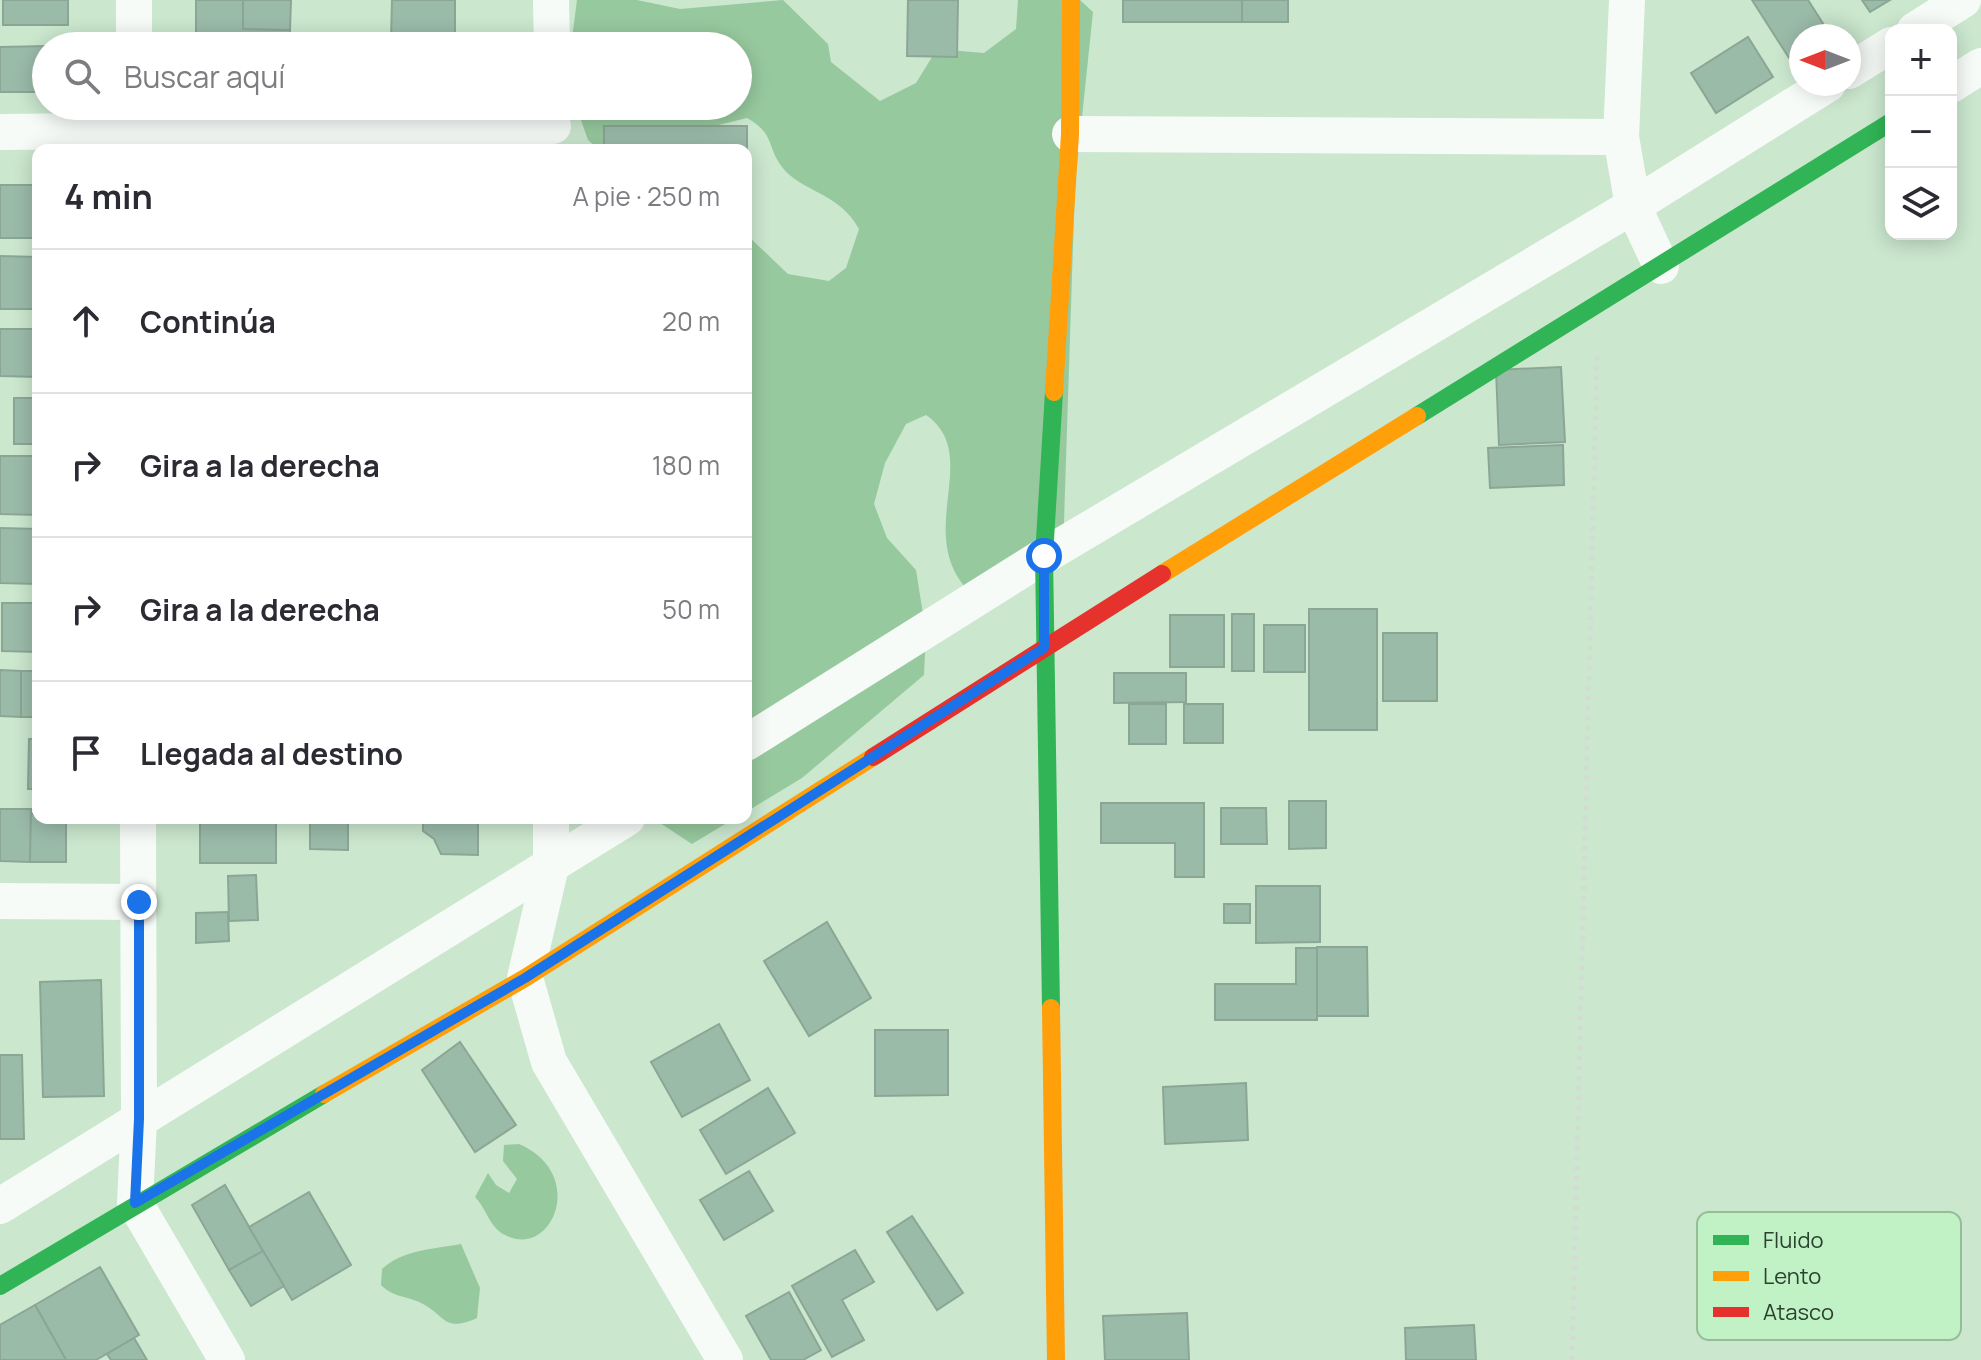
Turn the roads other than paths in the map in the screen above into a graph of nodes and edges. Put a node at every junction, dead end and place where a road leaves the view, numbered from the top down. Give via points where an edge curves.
1 (134, 0) edge
2 (551, 0) edge
3 (1071, 0) edge
4 (1627, 0) edge
5 (1963, 0) edge
6 (1925, 24) edge
7 (134, 32) edge
8 (552, 32) edge
9 (1885, 49) edge
10 (1861, 64) edge
11 (1981, 66) edge
12 (1957, 81) edge
13 (1809, 96) edge
14 (1885, 126) edge
15 (553, 127) edge
16 (134, 129) edge
17 (0, 132) edge
18 (1070, 134) junction
19 (1621, 137) junction
20 (1633, 206) junction
21 (1661, 266) junction
22 (1044, 556) junction
23 (1044, 648) junction
24 (752, 739) edge
25 (138, 824) edge
26 (551, 824) edge
27 (618, 824) edge
28 (551, 866) junction
29 (0, 901) edge
30 (139, 902) junction
31 (525, 978) junction
32 (139, 1119) junction
33 (135, 1203) junction
34 (0, 1206) edge
35 (0, 1286) edge
36 (227, 1360) edge
37 (725, 1360) edge
38 (1056, 1360) edge

1 - 7 street
2 - 8 street
3 - 18 street
4 - 19 street
5 - 6 street
9 - 10 street
11 - 12 street
13 - 20 street
14 - 21 street
15 - 16 street
16 - 17 street
18 - 19 street
18 - 22 street
19 - 20 street
20 - 21 street
20 - 22 street
21 - 23 street
22 - 23 street
22 - 24 street
23 - 31 street
23 - 38 street
25 - 30 street
26 - 28 street
27 - 28 street
28 - 31 street
28 - 32 street
29 - 30 street
30 - 32 street
31 - 33 street
31 - 37 street via 549,1062
32 - 33 street
32 - 34 street
33 - 35 street
33 - 36 street

